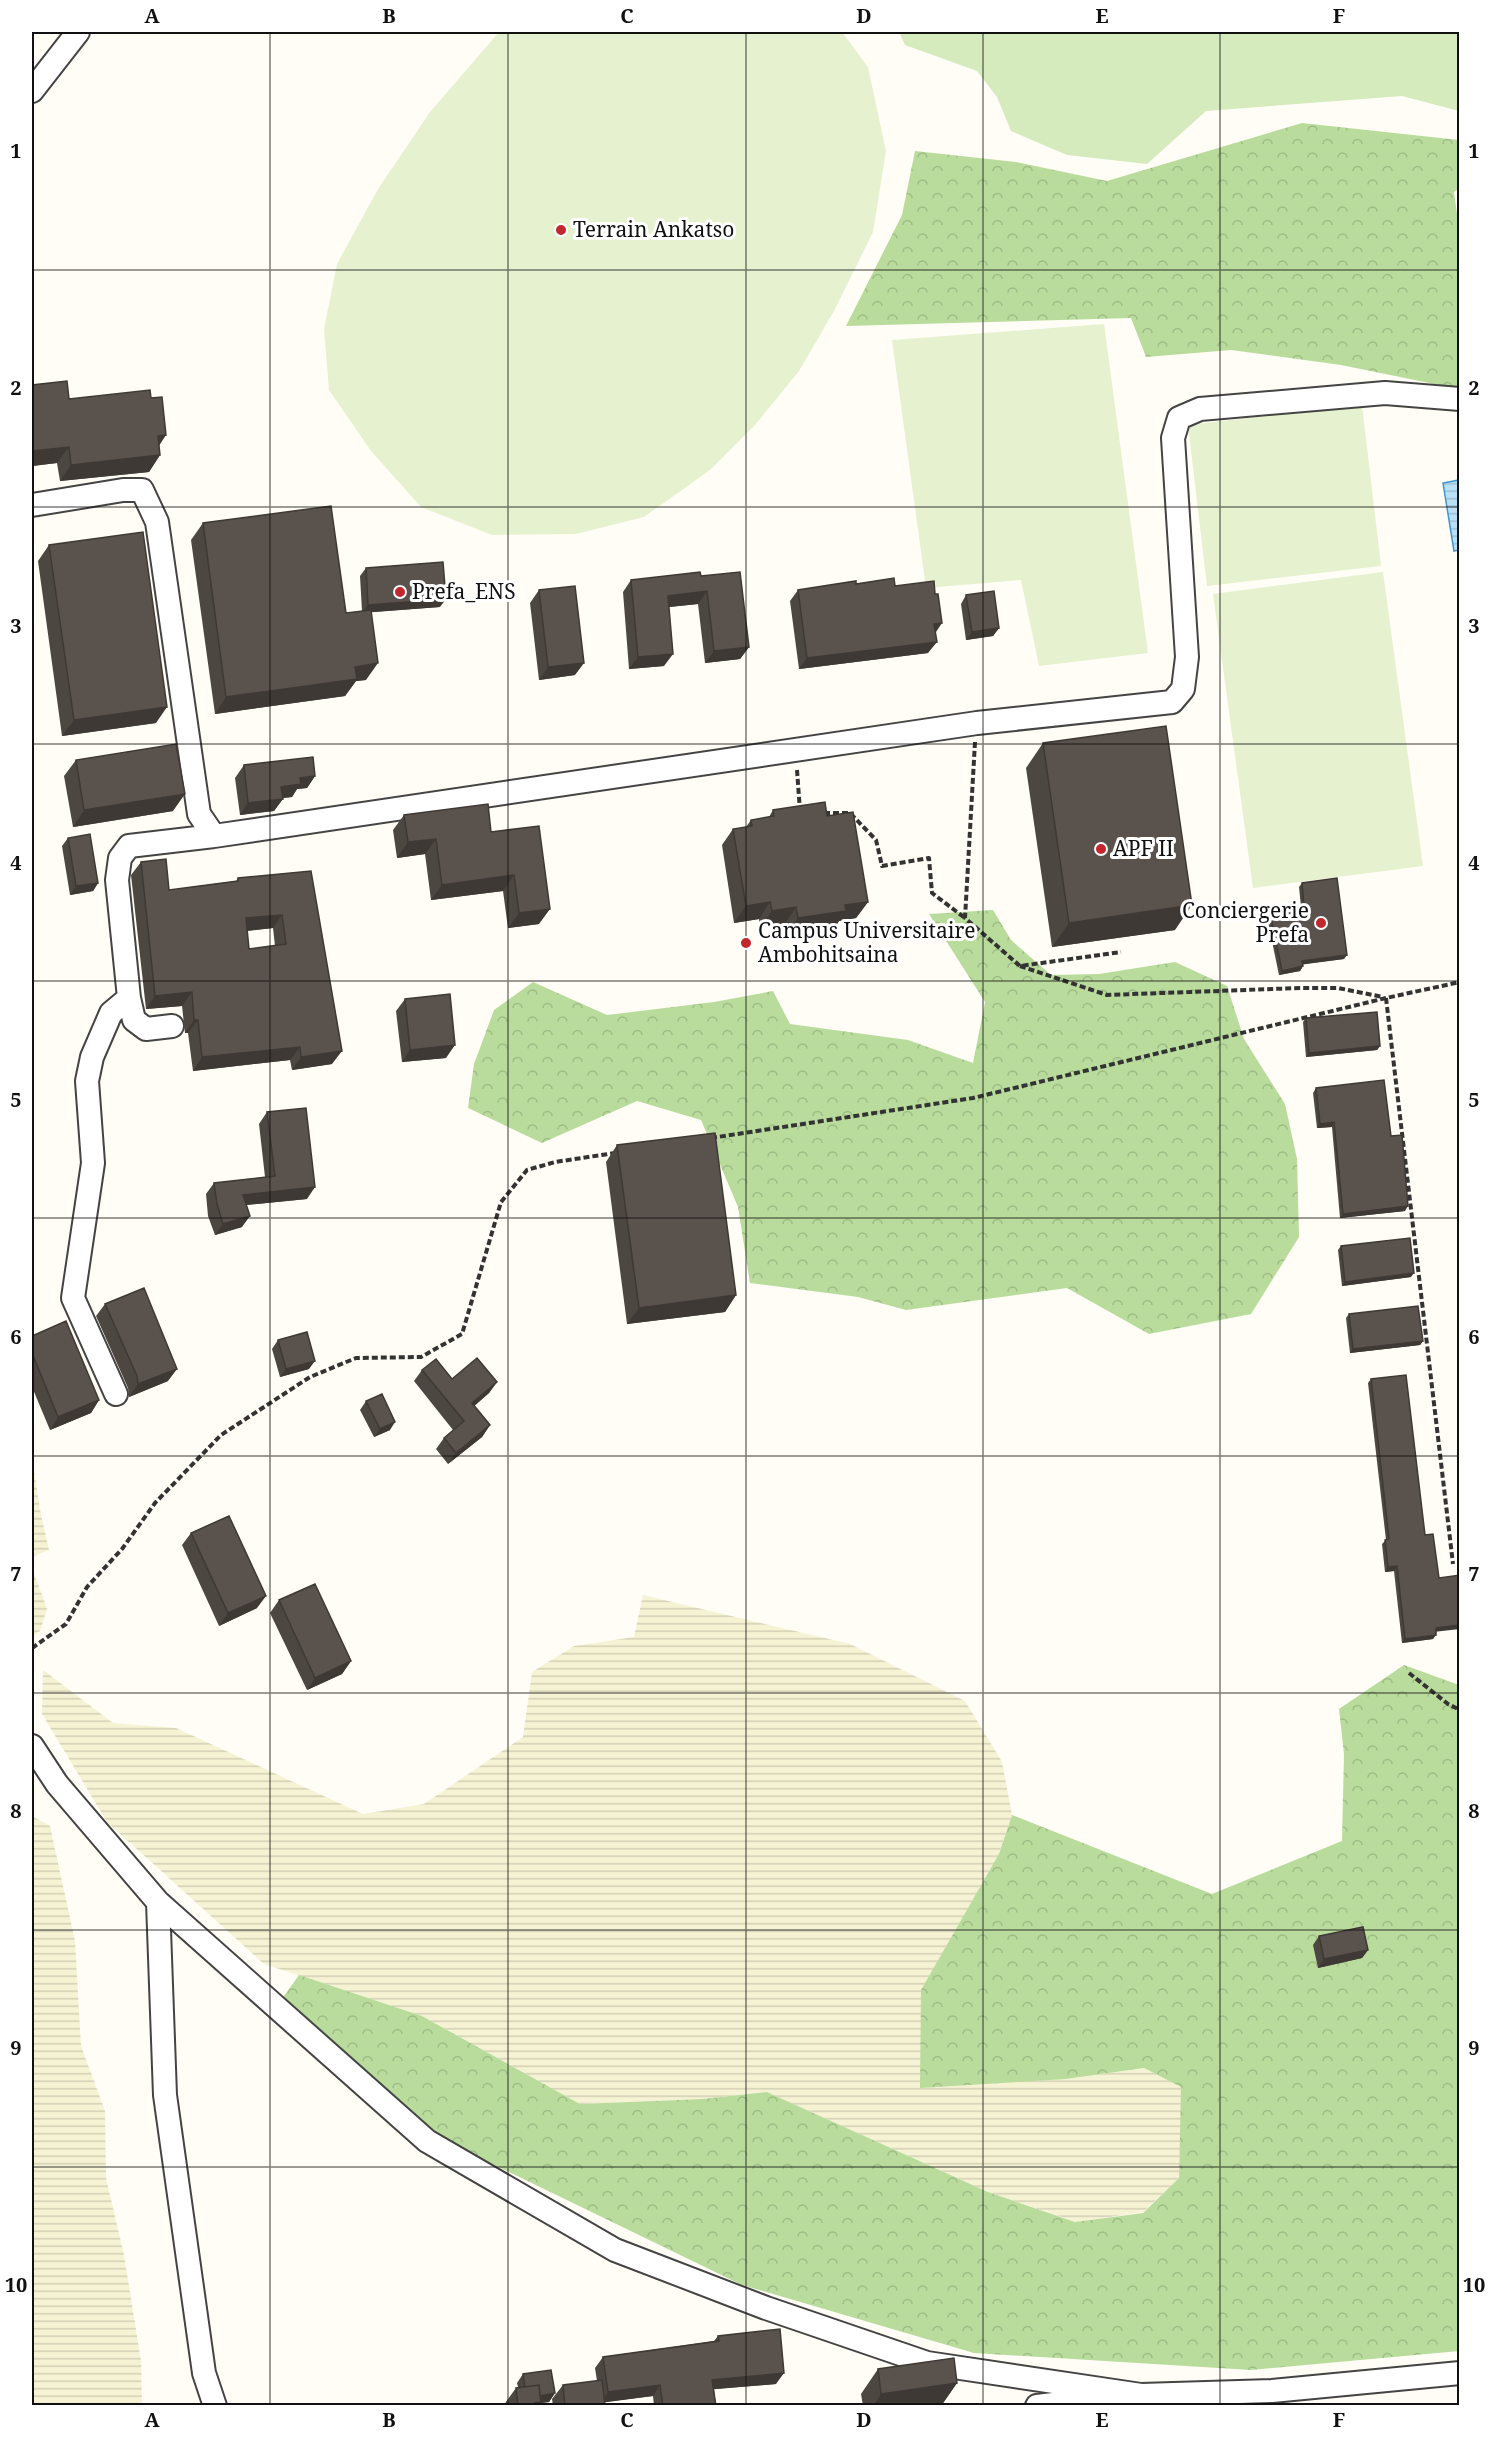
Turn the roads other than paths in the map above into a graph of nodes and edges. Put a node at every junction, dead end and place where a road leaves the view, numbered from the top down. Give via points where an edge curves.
1 (78, 32) edge
2 (32, 91) edge
3 (1460, 399) edge
4 (32, 505) edge
5 (214, 836) junction
6 (129, 998) junction
7 (172, 1026) dead end
8 (116, 1394) dead end
9 (32, 1746) edge
10 (32, 1764) edge
11 (57, 1784) junction
12 (158, 1902) junction
13 (1460, 2373) edge
14 (1141, 2395) junction
15 (215, 2406) edge
16 (1038, 2406) edge

1 - 2 street
3 - 5 street via 1385,393 1200,409 1179,418 1173,438 1187,657 1183,689 1172,702 976,723
4 - 5 street via 142,490 158,522 199,814
5 - 6 street via 129,846 120,858 117,880
6 - 7 street via 134,1020 147,1029
6 - 8 street via 111,1013 92,1057 87,1081 93,1163 73,1298
9 - 11 street
10 - 11 street
11 - 12 street
12 - 14 street via 428,2141 615,2250 766,2308 927,2363
12 - 15 street via 165,2095 204,2373
13 - 14 street via 1272,2391
14 - 16 street

